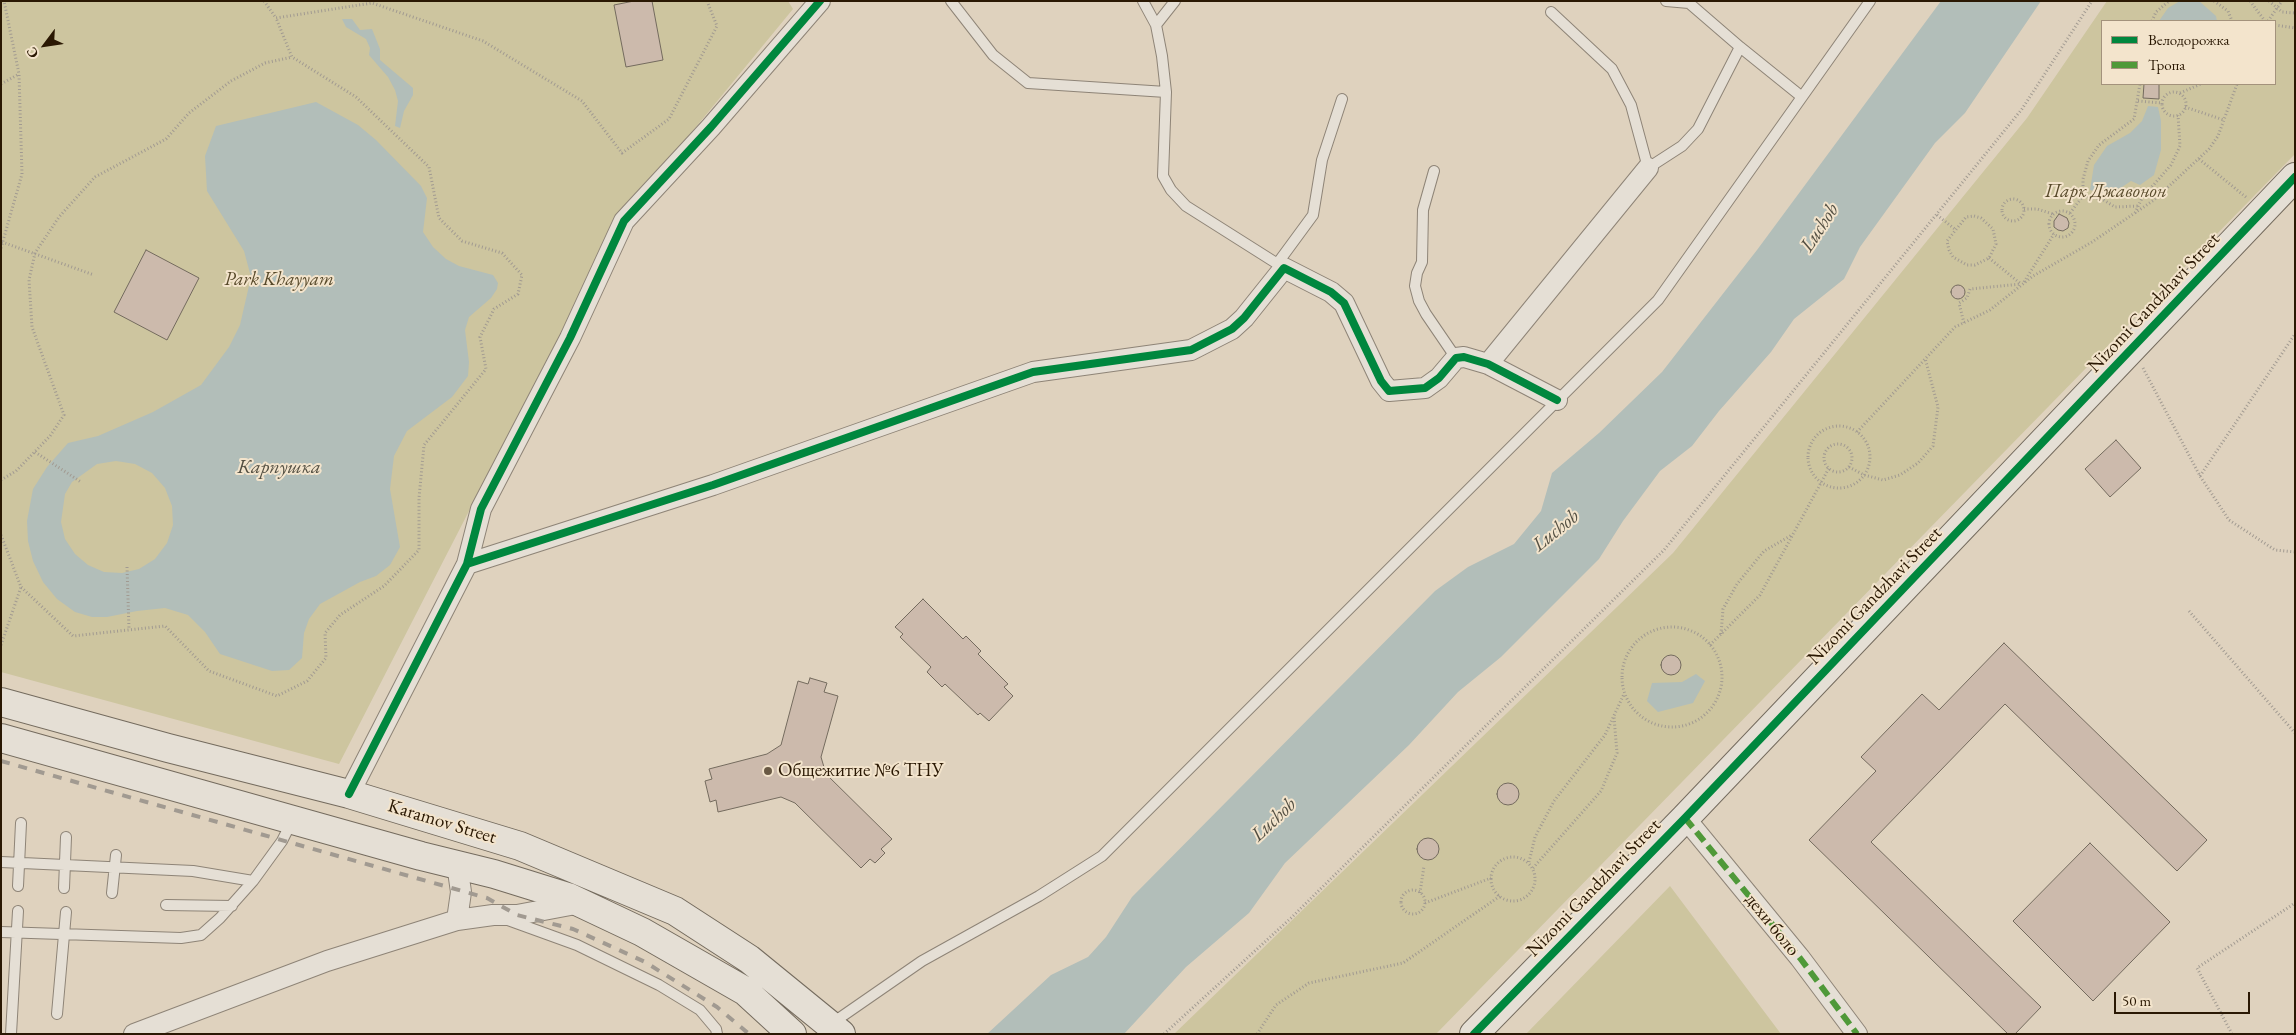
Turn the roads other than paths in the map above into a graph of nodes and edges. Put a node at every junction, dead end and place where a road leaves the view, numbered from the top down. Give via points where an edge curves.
1 (820, 1) edge
2 (951, 1) edge
3 (1143, 1) edge
4 (1175, 1) edge
5 (1666, 1) edge
6 (1870, 1) edge
7 (1551, 12) dead end
8 (1156, 25) junction
9 (1740, 47) junction
10 (1166, 92) junction
11 (1802, 97) junction
12 (1342, 99) dead end
13 (1648, 168) junction
14 (1434, 171) dead end
15 (2295, 178) edge
16 (1280, 266) junction
17 (1456, 358) junction
18 (1488, 364) junction
19 (1556, 400) junction
20 (467, 564) junction
21 (1, 702) edge
22 (1, 738) edge
23 (168, 748) junction
24 (157, 782) junction
25 (349, 794) junction
26 (1685, 818) junction
27 (292, 820) junction
28 (21, 823) dead end
29 (66, 837) dead end
30 (116, 855) dead end
31 (1, 862) edge
32 (20, 863) junction
33 (457, 864) junction
34 (64, 865) junction
35 (115, 867) junction
36 (253, 881) junction
37 (18, 886) dead end
38 (64, 888) dead end
39 (112, 893) dead end
40 (581, 903) junction
41 (166, 906) dead end
42 (232, 906) junction
43 (18, 911) dead end
44 (66, 912) dead end
45 (493, 915) junction
46 (457, 920) junction
47 (1, 932) edge
48 (17, 932) junction
49 (63, 933) junction
50 (57, 1014) dead end
51 (836, 1029) edge
52 (11, 1034) edge
53 (134, 1034) edge
54 (717, 1034) edge
55 (792, 1034) edge
56 (1474, 1034) edge
57 (1858, 1034) edge

1 - 20 street via 624,221 570,338 481,509
2 - 10 lane via 993,55 1028,83
3 - 8 lane
4 - 8 lane
5 - 9 lane via 1688,3
6 - 11 lane
7 - 13 lane via 1612,70 1631,105
8 - 10 lane
9 - 11 lane
9 - 13 lane via 1698,129 1682,146
10 - 16 lane via 1163,176 1171,190 1186,206
11 - 19 lane via 1658,300
12 - 16 lane via 1322,160 1313,215
13 - 18 street
14 - 17 lane via 1423,210 1422,262 1415,286 1426,314
15 - 26 main road, Nizomi Gandzhavi Street
16 - 17 street via 1331,292 1344,303 1381,381 1389,391 1424,388 1439,378
16 - 20 street via 1232,330 1192,350 1032,372 713,485
17 - 18 street
18 - 19 street
19 - 51 lane via 1102,856 1039,896 922,961
20 - 25 street
21 - 23 main road, Karamov Street
22 - 24 main road, Karamov Street
23 - 24 main road
23 - 25 main road, Karamov Street
24 - 27 main road, Karamov Street
25 - 51 main road, Karamov Street via 520,846 675,911 749,958
26 - 56 main road, Nizomi Gandzhavi Street
26 - 57 street, дехи боло
27 - 33 main road, Karamov Street
27 - 36 lane via 282,841
28 - 32 lane
29 - 34 lane
30 - 35 lane
31 - 32 lane
32 - 34 lane
32 - 37 lane
33 - 40 main road, Karamov Street
33 - 46 street via 460,892
34 - 35 lane
34 - 38 lane
35 - 36 lane via 192,871
35 - 39 lane
36 - 42 lane
40 - 45 street via 517,915
40 - 55 main road, Karamov Street via 642,932 745,991
41 - 42 lane
42 - 49 lane via 201,935 181,938
43 - 48 lane
44 - 49 lane
45 - 46 street
45 - 54 lane via 577,945 659,985 700,1010
46 - 53 street via 327,961
47 - 48 lane
48 - 49 lane
48 - 52 lane
49 - 50 lane

